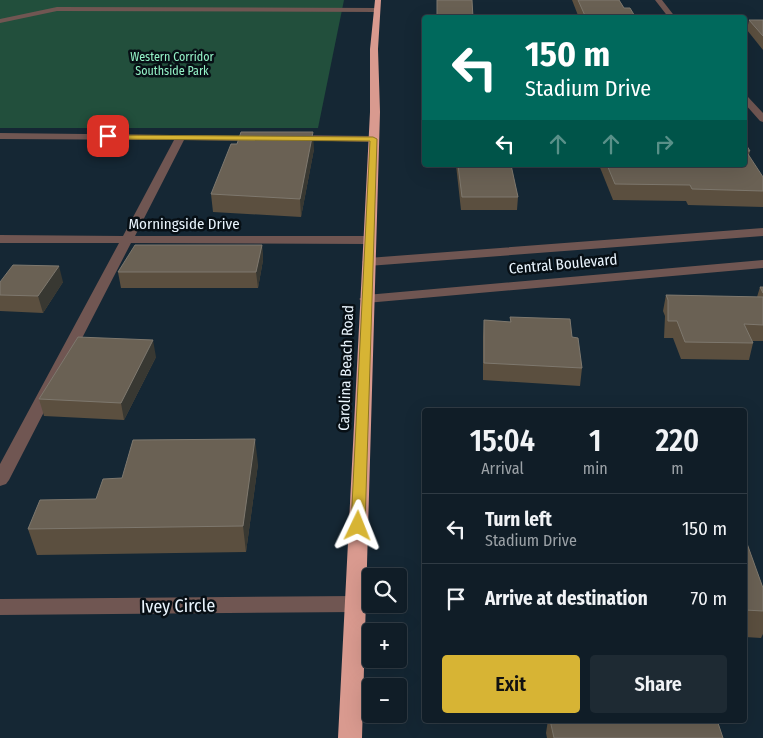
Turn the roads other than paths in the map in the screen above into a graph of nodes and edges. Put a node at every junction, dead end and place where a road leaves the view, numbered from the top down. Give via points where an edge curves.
1 (260, 0) edge
2 (658, 0) edge
3 (82, 1) edge
4 (121, 1) edge
5 (378, 5) edge
6 (253, 9) junction
7 (147, 10) junction
8 (43, 11) junction
9 (670, 15) edge
10 (0, 21) edge
11 (747, 100) edge
12 (763, 119) edge
13 (0, 136) edge
14 (181, 137) junction
15 (268, 138) edge
16 (287, 138) edge
17 (373, 139) junction
18 (763, 232) edge
19 (0, 239) edge
20 (127, 240) junction
21 (369, 240) junction
22 (368, 262) junction
23 (763, 264) edge
24 (366, 299) junction
25 (0, 480) edge
26 (356, 604) junction
27 (0, 608) edge
28 (350, 738) edge

1 - 6 street
2 - 9 street
3 - 8 street
4 - 7 street
5 - 6 street
5 - 17 highway, Carolina Beach Road
6 - 7 street
7 - 8 street
8 - 10 street
11 - 12 street
13 - 14 street
14 - 15 street
14 - 20 street
16 - 17 street
17 - 21 highway, Carolina Beach Road
18 - 22 street, Central Boulevard
19 - 20 street, Morningside Drive
20 - 21 street, Morningside Drive
20 - 25 street
21 - 22 highway, Carolina Beach Road
22 - 24 highway, Carolina Beach Road
23 - 24 street, Central Boulevard
24 - 26 highway, Carolina Beach Road
26 - 27 street, Ivey Circle
26 - 28 highway, Carolina Beach Road

